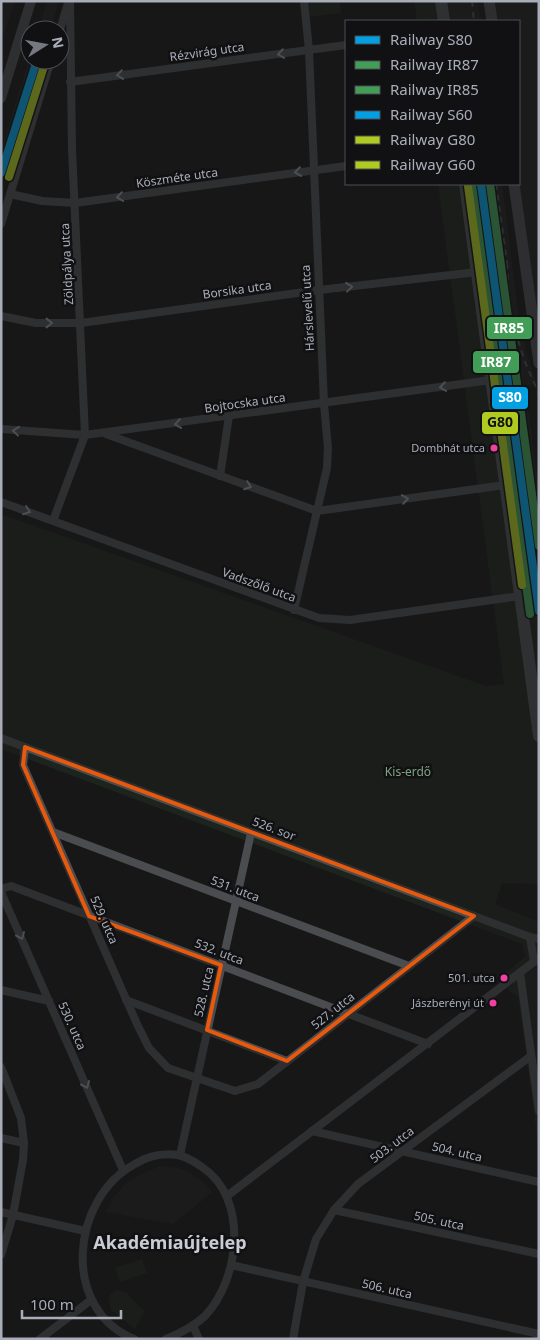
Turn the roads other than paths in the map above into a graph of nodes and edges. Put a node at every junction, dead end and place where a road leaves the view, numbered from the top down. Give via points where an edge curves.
1 (31, 1) edge
2 (304, 1) edge
3 (441, 1) edge
4 (489, 1) edge
5 (70, 2) edge
6 (63, 20) edge
7 (444, 20) edge
8 (492, 20) edge
9 (345, 45) edge
10 (309, 50) junction
11 (48, 70) edge
12 (70, 82) junction
13 (1, 98) edge
14 (345, 166) edge
15 (314, 170) junction
16 (465, 185) edge
17 (514, 185) edge
18 (10, 194) junction
19 (76, 203) junction
20 (1, 224) edge
21 (477, 272) junction
22 (319, 290) junction
23 (1, 316) edge
24 (81, 323) junction
25 (539, 363) edge
26 (491, 380) junction
27 (324, 404) junction
28 (229, 416) junction
29 (1, 429) edge
30 (104, 433) junction
31 (85, 435) junction
32 (220, 476) junction
33 (505, 485) junction
34 (1, 502) edge
35 (317, 512) junction
36 (53, 521) junction
37 (520, 596) junction
38 (294, 610) junction
39 (539, 736) edge
40 (1, 738) edge
41 (25, 747) junction
42 (53, 832) junction
43 (251, 833) junction
44 (1, 890) edge
45 (235, 901) junction
46 (89, 916) junction
47 (474, 916) junction
48 (530, 937) junction
49 (539, 939) edge
50 (537, 960) edge
51 (221, 965) junction
52 (409, 966) junction
53 (520, 973) junction
54 (1, 990) edge
55 (126, 1000) junction
56 (49, 1001) junction
57 (349, 1014) junction
58 (207, 1030) junction
59 (428, 1044) junction
60 (531, 1056) junction
61 (287, 1061) junction
62 (1, 1068) edge
63 (196, 1078) junction
64 (539, 1111) edge
65 (312, 1131) junction
66 (1, 1138) edge
67 (24, 1143) junction
68 (403, 1152) junction
69 (180, 1156) junction
70 (123, 1170) junction
71 (539, 1182) edge
72 (227, 1196) junction
73 (334, 1210) junction
74 (1, 1212) edge
75 (13, 1215) junction
76 (85, 1231) junction
77 (539, 1254) edge
78 (1, 1255) edge
79 (231, 1265) junction
80 (303, 1282) junction
81 (91, 1300) junction
82 (193, 1326) junction
83 (539, 1334) edge
84 (40, 1339) edge
85 (134, 1339) edge
86 (166, 1339) edge
87 (199, 1339) edge
88 (293, 1339) edge

1 - 13 street
2 - 10 street, Hárslevelű utca
3 - 7 main road
4 - 8 main road
5 - 6 street
5 - 12 street, Zöldpálya utca
9 - 10 street, Rézvirág utca
10 -> 12 street, Rézvirág utca
10 - 15 street, Hárslevelű utca
11 - 18 street
12 - 19 street, Zöldpálya utca
14 - 15 street, Köszméte utca
15 -> 19 street, Köszméte utca
15 - 22 street, Hárslevelű utca
16 - 21 main road
17 - 25 main road
18 - 19 street, Köszméte utca via 42,201
18 - 20 street
19 - 24 street, Zöldpálya utca
22 -> 21 street, Borsika utca
21 - 26 main road
22 - 24 street, Borsika utca
22 - 27 street, Hárslevelű utca
23 -> 24 street, Borsika utca via 36,323
24 - 31 street, Zöldpálya utca
26 -> 27 street, Bojtocska utca
26 - 33 main road
27 - 28 street, Bojtocska utca
27 - 35 street, Hárslevelű utca via 327,468
28 -> 30 street, Bojtocska utca
28 - 32 street
31 -> 29 street, Bojtocska utca
30 - 31 street, Bojtocska utca
30 - 32 street
31 - 36 street, Zöldpálya utca
32 -> 35 street
35 -> 33 street
33 - 37 main road
34 -> 36 street, Vadszőlő utca
35 - 38 street, Hárslevelű utca
36 - 38 street, Vadszőlő utca
37 - 38 street, Vadszőlő utca via 350,620 319,618
37 - 39 main road
40 - 41 street, 526. sor
41 - 42 street, 529. utca via 23,765
41 - 43 street, 526. sor
42 - 45 street, 531. utca
42 - 46 street, 529. utca
43 - 45 street, 528. utca
43 - 47 street, 526. sor
44 - 46 street, 532. utca via 11,886
44 -> 56 street, 530. utca
45 - 51 street, 528. utca
45 - 52 street, 531. utca
46 - 51 street, 532. utca
46 - 55 street, 529. utca
47 - 48 street, 526. sor
47 - 52 street, 527. utca
48 - 49 street, 526. sor
48 - 50 street
50 - 53 street
51 - 57 street, 532. utca
51 - 58 street, 528. utca
52 - 57 street, 527. utca
53 - 59 street
53 - 60 street
54 - 56 street
55 - 58 street
55 - 63 street, 529. utca via 149,1048 168,1068
56 -> 70 street, 530. utca
57 - 59 street, 532. utca
57 - 61 street, 527. utca
58 - 61 street
58 - 63 street, 528. utca
59 - 65 street
60 - 64 street
60 - 68 street, 503. utca
61 - 63 street, 527. utca via 258,1084 235,1091
62 - 67 street via 22,1118
63 - 69 street, 528. utca
65 - 68 street, 504. utca
65 - 72 street
66 - 67 street
67 - 75 street
68 - 71 street, 504. utca
68 - 73 street, 503. utca via 358,1184
69 - 70 street via 144,1158
69 - 72 street via 207,1170
70 - 76 street via 101,1194
72 - 79 street via 234,1240
73 - 77 street, 505. utca
73 - 80 street, 503. utca via 316,1239
74 - 75 street
75 - 76 street
75 - 78 street
76 - 81 street via 84,1273
79 - 80 street, 506. utca
79 - 82 street via 213,1305
80 - 83 street, 506. utca
80 - 88 street, 503. utca
81 - 84 street
81 - 85 street via 111,1327
82 - 86 street
82 - 87 street

